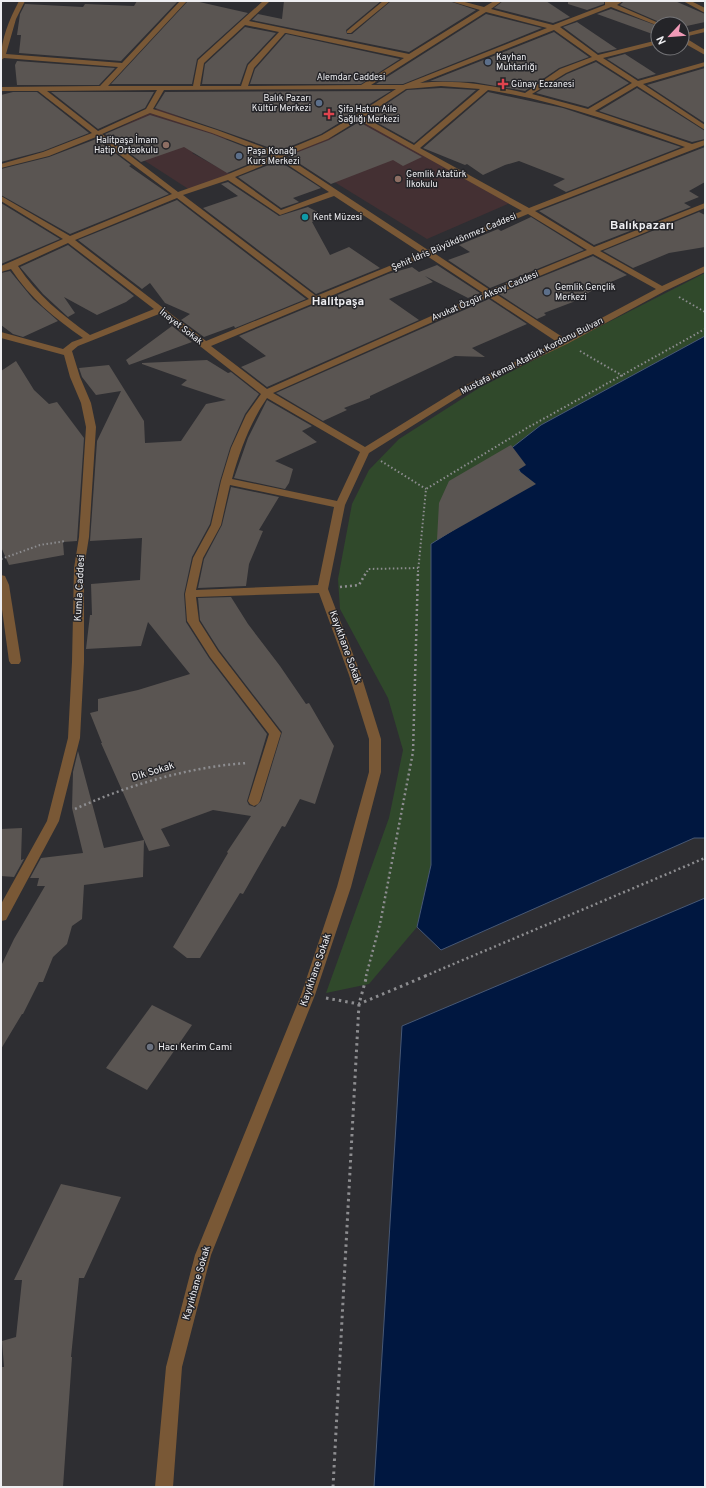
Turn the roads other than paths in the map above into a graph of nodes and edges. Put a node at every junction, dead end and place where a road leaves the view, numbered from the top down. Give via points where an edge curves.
1 (22, 1) edge
2 (184, 1) edge
3 (267, 1) edge
4 (387, 1) edge
5 (453, 1) edge
6 (499, 1) edge
7 (597, 1) edge
8 (620, 1) edge
9 (686, 1) edge
10 (611, 4) junction
11 (487, 10) junction
12 (705, 11) edge
13 (650, 21) edge
14 (243, 22) junction
15 (556, 28) junction
16 (1, 30) edge
17 (705, 30) edge
18 (9, 31) junction
19 (283, 32) junction
20 (349, 32) dead end
21 (690, 34) edge
22 (650, 44) edge
23 (690, 44) edge
24 (705, 53) edge
25 (1, 57) edge
26 (597, 57) junction
27 (411, 58) junction
28 (705, 64) edge
29 (124, 65) junction
30 (637, 83) junction
31 (196, 87) junction
32 (244, 87) junction
33 (363, 87) junction
34 (404, 87) junction
35 (102, 88) junction
36 (162, 88) junction
37 (486, 88) junction
38 (1, 89) edge
39 (40, 89) junction
40 (528, 94) junction
41 (149, 110) junction
42 (591, 111) junction
43 (359, 117) junction
44 (705, 128) edge
45 (97, 134) junction
46 (705, 142) edge
47 (692, 147) junction
48 (415, 148) junction
49 (278, 156) junction
50 (1, 166) edge
51 (230, 177) junction
52 (334, 193) junction
53 (177, 195) junction
54 (1, 198) edge
55 (705, 205) edge
56 (529, 211) junction
57 (69, 239) junction
58 (594, 251) junction
59 (427, 254) junction
60 (13, 265) junction
61 (1, 269) edge
62 (705, 269) edge
63 (662, 288) junction
64 (488, 294) junction
65 (315, 299) junction
66 (160, 310) junction
67 (1, 335) edge
68 (89, 338) junction
69 (564, 342) junction
70 (205, 345) junction
71 (67, 353) junction
72 (266, 393) junction
73 (365, 451) junction
74 (226, 481) junction
75 (340, 505) junction
76 (1, 579) edge
77 (323, 589) junction
78 (190, 594) junction
79 (15, 661) dead end
80 (254, 801) dead end
81 (1, 916) edge
82 (164, 1487) edge

1 - 18 street
2 - 29 street
3 - 14 street
4 - 20 street
5 - 11 street
6 - 11 street
7 - 10 street
8 - 10 street
9 - 12 street
10 - 13 street
10 - 15 street
11 - 15 street
11 - 27 street
14 - 19 street
14 - 31 street via 200,62
15 - 26 street
15 - 34 street
16 - 18 street
17 - 21 street
18 - 25 street
19 - 27 street
19 - 32 street via 252,67
22 - 26 street
23 - 24 street
25 - 29 street
26 - 30 street
26 - 40 street via 563,71
27 - 33 street
28 - 30 street
29 - 35 street
30 - 42 street
30 - 44 street
31 - 32 street, Alemdar Caddesi
31 - 36 street, Alemdar Caddesi
32 - 33 street, Alemdar Caddesi
33 - 34 street, Alemdar Caddesi
34 - 37 street, Alemdar Caddesi via 445,84
34 - 43 street
35 - 36 street, Alemdar Caddesi
35 - 39 street, Alemdar Caddesi
36 - 41 street
37 - 40 street, Alemdar Caddesi
37 - 48 street
38 - 39 street, Alemdar Caddesi
39 - 45 street
40 - 42 street, Alemdar Caddesi
41 - 45 street
41 - 49 street via 203,126
42 - 47 street, Alemdar Caddesi
43 - 48 street
43 - 49 street via 325,137
45 - 50 street via 46,154
45 - 53 street
46 - 47 street, Şehit İdris Büyükdönmez Caddesi
47 - 56 street, Şehit İdris Büyükdönmez Caddesi
48 - 56 street
49 - 51 street
49 - 52 street
51 - 52 street via 280,213
51 - 53 street
52 - 59 street
53 - 57 street
53 - 65 street
54 - 57 street, İnayet Sokak
55 - 58 street, Avukat Özgür Aksoy Caddesi
56 - 58 street
56 - 59 street, Şehit İdris Büyükdönmez Caddesi
57 - 60 street
57 - 66 street, İnayet Sokak
58 - 63 street
58 - 64 street, Avukat Özgür Aksoy Caddesi
59 - 64 street
59 - 65 street, Şehit İdris Büyükdönmez Caddesi
60 - 61 street
60 - 68 street via 36,297 52,312
62 - 63 street, Mustafa Kemal Atatürk Kordonu Bulvarı
63 - 69 street, Mustafa Kemal Atatürk Kordonu Bulvarı
64 - 69 street
64 - 72 street, Avukat Özgür Aksoy Caddesi
65 - 70 street, Şehit İdris Büyükdönmez Caddesi
66 - 68 street
66 - 70 street, İnayet Sokak
67 - 71 street
68 - 71 street via 68,348
69 - 73 street, Mustafa Kemal Atatürk Kordonu Bulvarı via 465,388
70 - 72 street, İnayet Sokak
71 - 81 street, Kumla Caddesi via 86,403 91,427 84,537 79,568 74,738 53,821
72 - 73 street, İnayet Sokak
72 - 74 street via 251,415 239,441
73 - 75 street
74 - 75 street
74 - 78 street via 216,525 198,558
75 - 77 street
76 - 79 street
77 - 78 street
77 - 82 street, Kayıkhane Sokak via 355,675 375,739 375,772 344,887 308,995 203,1255 174,1367
78 - 80 street via 193,621 214,654 275,733

